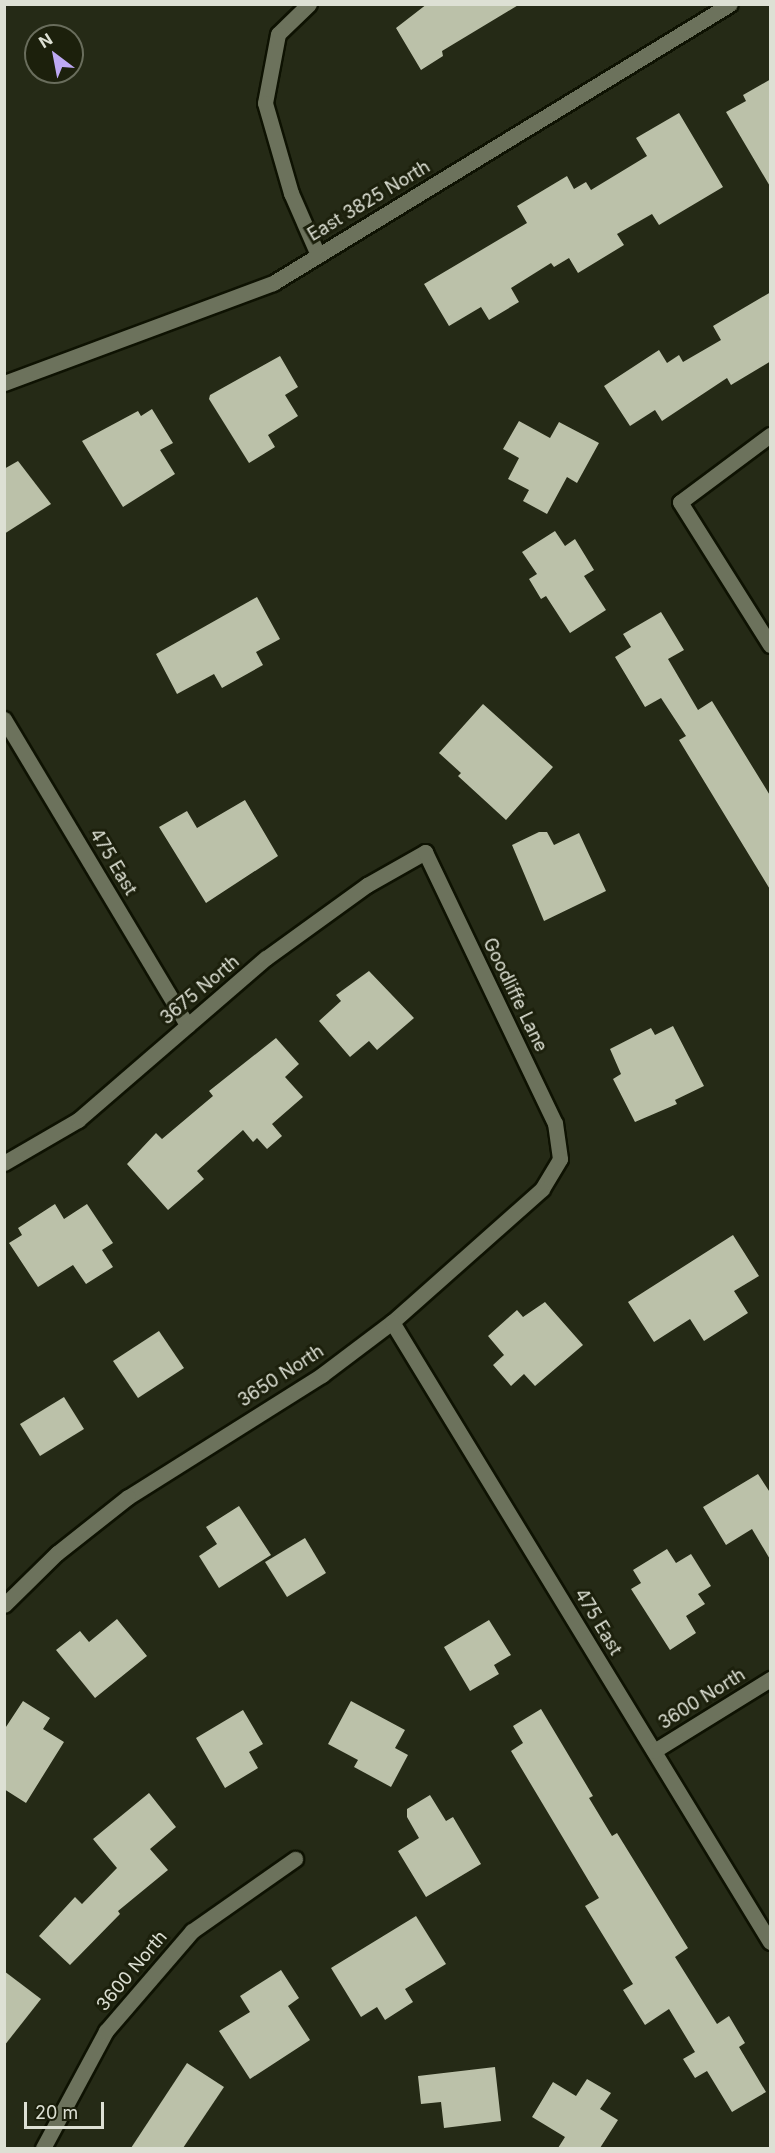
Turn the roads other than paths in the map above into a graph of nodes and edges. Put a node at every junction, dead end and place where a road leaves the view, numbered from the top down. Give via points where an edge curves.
1 (309, 4) edge
2 (730, 4) edge
3 (318, 255) junction
4 (4, 383) edge
5 (771, 435) edge
6 (771, 645) edge
7 (4, 719) edge
8 (9, 738) edge
9 (424, 852) joint
10 (187, 1025) junction
11 (560, 1159) joint
12 (4, 1163) edge
13 (392, 1322) junction
14 (4, 1605) edge
15 (771, 1679) edge
16 (654, 1751) junction
17 (295, 1859) dead end
18 (771, 1942) edge
19 (43, 2148) edge

1 - 3 street via 278,34 265,103 291,193
2 - 3 street, East 3825 North
3 - 4 street, East 3825 North via 273,283
5 - 6 street via 680,502
7 - 8 street, 475 East
8 - 10 street, 475 East
9 - 10 street, 3675 North via 367,885 266,958
9 - 11 street, Goodliffe Lane via 555,1123
10 - 12 street, 3675 North via 78,1120
11 - 13 street, 3650 North via 542,1189
13 - 14 street, 3650 North via 322,1375 128,1497 57,1553
13 - 16 street, 475 East
15 - 16 street, 3600 North
16 - 18 street, 475 East
17 - 19 street, 3600 North via 192,1931 106,2031

